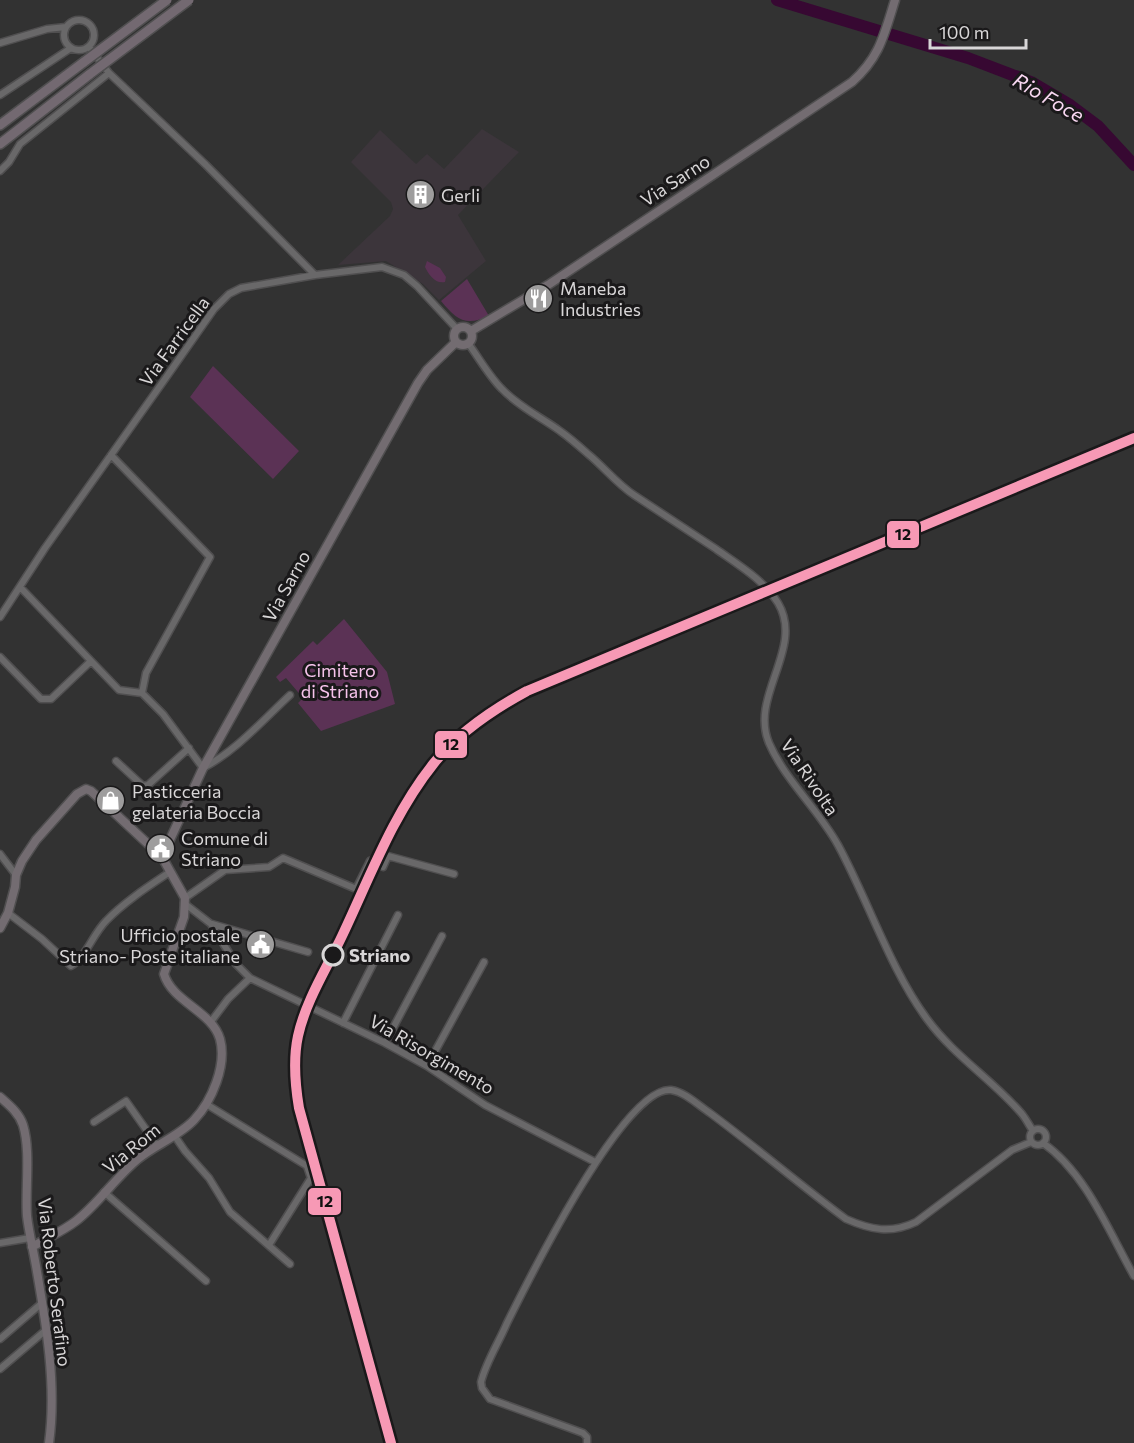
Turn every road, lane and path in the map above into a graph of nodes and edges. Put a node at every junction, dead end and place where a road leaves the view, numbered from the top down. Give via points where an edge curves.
1 (167, 0) edge
2 (189, 0) edge
3 (895, 0) edge
4 (66, 27) junction
5 (0, 43) edge
6 (89, 47) junction
7 (71, 48) junction
8 (109, 73) junction
9 (0, 95) edge
10 (0, 124) edge
11 (0, 144) edge
12 (0, 171) edge
13 (315, 275) junction
14 (457, 328) junction
15 (471, 331) junction
16 (456, 342) junction
17 (468, 344) junction
18 (111, 455) junction
19 (20, 587) junction
20 (0, 617) edge
21 (0, 657) edge
22 (91, 661) junction
23 (142, 693) junction
24 (290, 695) dead end
25 (189, 748) junction
26 (117, 761) dead end
27 (203, 768) junction
28 (0, 854) edge
29 (162, 857) junction
30 (170, 872) junction
31 (16, 874) junction
32 (454, 874) dead end
33 (184, 900) junction
34 (8, 913) junction
35 (398, 915) dead end
36 (211, 924) junction
37 (0, 928) edge
38 (442, 936) dead end
39 (308, 952) dead end
40 (484, 962) dead end
41 (250, 978) junction
42 (210, 1023) junction
43 (343, 1023) junction
44 (385, 1043) junction
45 (427, 1066) junction
46 (0, 1097) edge
47 (206, 1104) junction
48 (94, 1122) dead end
49 (1033, 1131) junction
50 (174, 1135) junction
51 (1031, 1142) junction
52 (1043, 1143) junction
53 (157, 1145) junction
54 (595, 1162) junction
55 (104, 1192) junction
56 (31, 1242) junction
57 (0, 1243) edge
58 (269, 1245) junction
59 (290, 1264) dead end
60 (1134, 1276) edge
61 (206, 1281) dead end
62 (42, 1303) junction
63 (46, 1330) junction
64 (0, 1339) edge
65 (0, 1369) edge
66 (49, 1443) edge
67 (587, 1443) edge

1 - 10 highway, bridge
2 - 11 highway, bridge
3 - 15 main road, Via Sarno via 883,40 868,68 852,82 548,285
4 - 5 street
4 - 6 street via 74,21 89,23 94,37
4 - 7 street via 64,36
6 - 7 street
6 - 8 street
7 - 9 street
8 - 12 street via 20,144
8 - 13 street
13 - 14 street, Via Farricella via 382,267 396,272 417,286
13 - 18 street, Via Farricella via 241,288 229,294 214,309
14 - 15 main road
14 - 16 main road
15 - 17 main road
16 - 17 main road
16 - 27 main road, Via Sarno via 418,383
17 - 49 street, Via Rivolta via 500,388 518,404 592,456 630,493 735,562 778,603 785,632 765,710 768,741 836,843 926,1018 1022,1114
18 - 19 street, Via Farricella
18 - 23 street via 210,557 146,673
19 - 20 street, Via Farricella
19 - 22 street
21 - 22 street via 41,699 51,699
22 - 23 street via 119,690
23 - 25 street
24 - 27 street via 229,751
25 - 26 street via 143,786
25 - 27 street
27 - 29 main road, Via Sarno
28 - 31 street
29 - 30 main road, Via Risorgimento
29 - 31 main road, Via Risorgimento via 86,789 71,800 36,840
30 - 33 main road, Via Risorgimento
30 - 34 street via 108,919 71,966
31 - 34 main road
32 - 33 street via 388,856 383,867 370,861 354,888 283,858 269,867 225,870
33 - 36 street, Via Risorgimento
33 - 42 main road via 184,917 164,974 168,984
34 - 37 main road
35 - 43 street
36 - 39 street
36 - 41 street, Via Risorgimento via 236,964
38 - 44 street
40 - 45 street
41 - 42 street
41 - 43 street, Via Risorgimento
42 - 47 main road, Via Rom via 221,1041 221,1055 219,1075
43 - 44 street, Via Risorgimento
44 - 45 street, Via Risorgimento
45 - 54 street, Via Risorgimento via 485,1105
46 - 56 main road, Via Roberto Serafino via 22,1124
47 - 50 main road, Via Rom via 193,1121
47 - 58 street via 307,1166 311,1178
48 - 53 street via 126,1101
49 - 51 street
49 - 52 street via 1044,1132
50 - 53 main road, Via Rom
50 - 58 street via 209,1178 230,1212
51 - 52 street
51 - 54 street via 1012,1150 916,1222 886,1230 866,1228 846,1219 725,1124 684,1095 670,1090 654,1093 642,1104
52 - 60 street via 1080,1180
53 - 55 main road, Via Rom
54 - 67 street via 532,1271 482,1382 490,1399 583,1433
55 - 56 main road, Via Rom via 78,1220
55 - 61 street
56 - 57 street
56 - 62 main road, Via Roberto Serafino
58 - 59 street
62 - 63 main road, Via Roberto Serafino
62 - 64 street
63 - 65 street
63 - 66 main road, Via Roberto Serafino via 53,1417

